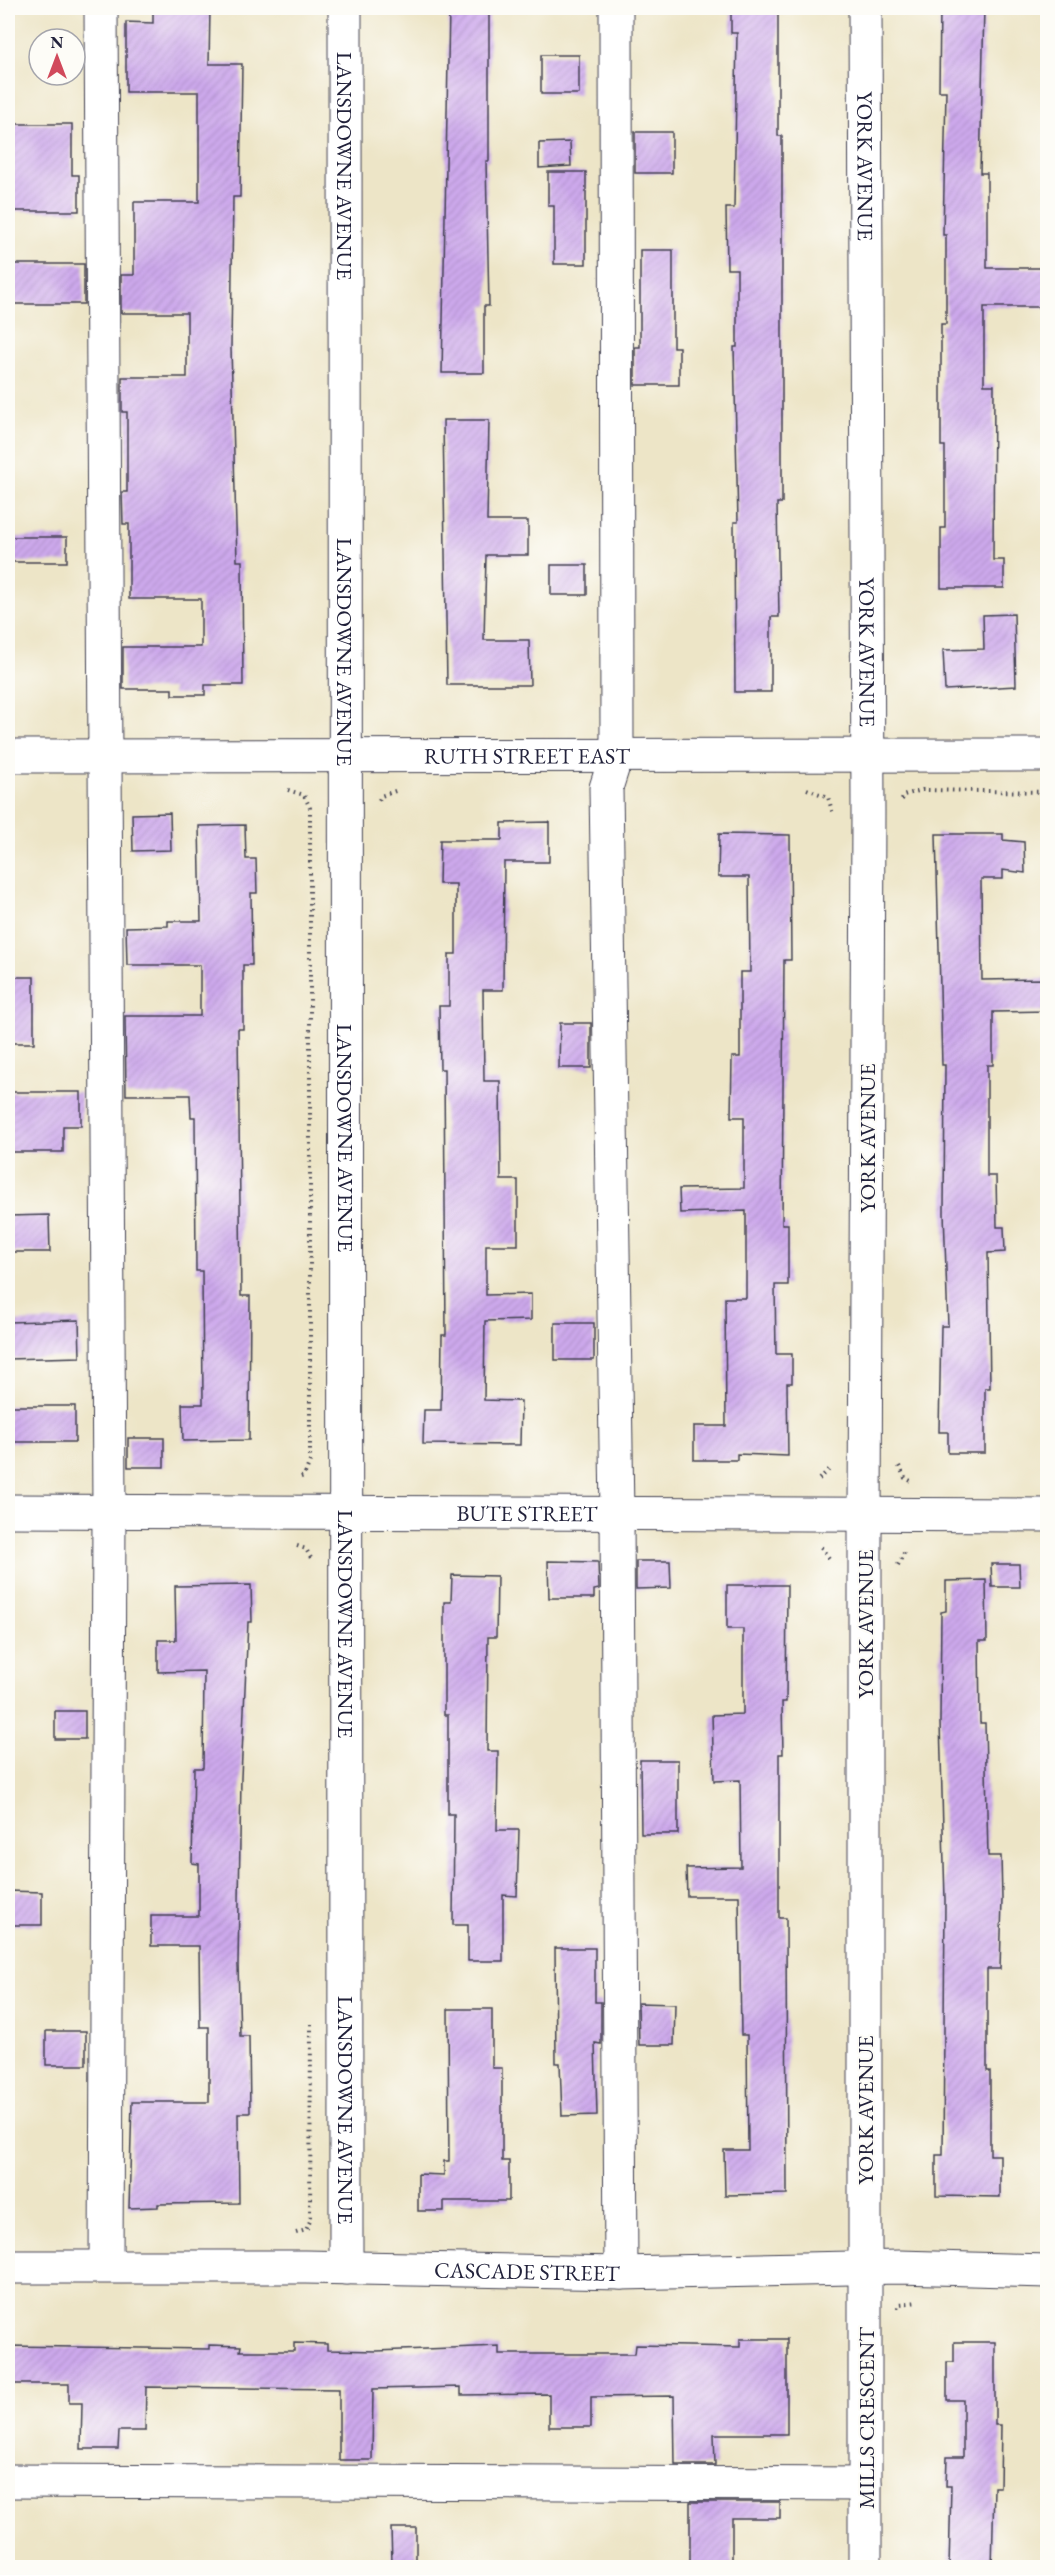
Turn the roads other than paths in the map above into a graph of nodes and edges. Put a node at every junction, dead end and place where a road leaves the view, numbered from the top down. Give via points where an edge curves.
1 (101, 8) edge
2 (345, 8) edge
3 (616, 8) edge
4 (865, 8) edge
5 (617, 753) junction
6 (868, 753) junction
7 (346, 754) junction
8 (1047, 755) edge
9 (8, 756) edge
10 (105, 758) junction
11 (8, 1511) edge
12 (109, 1511) junction
13 (347, 1513) junction
14 (617, 1513) junction
15 (865, 1515) junction
16 (1047, 1515) edge
17 (106, 2266) junction
18 (8, 2267) edge
19 (346, 2268) junction
20 (865, 2268) junction
21 (1047, 2271) edge
22 (621, 2273) junction
23 (8, 2481) edge
24 (865, 2484) junction
25 (865, 2568) edge

1 - 10 street
2 - 7 street, LANSDOWNE AVENUE
3 - 5 street
4 - 6 street, YORK AVENUE
5 - 6 street, RUTH STREET EAST
5 - 7 street, RUTH STREET EAST
5 - 14 street via 606,788
6 - 8 street, RUTH STREET EAST
6 - 15 street, YORK AVENUE
7 - 10 street, RUTH STREET EAST
7 - 13 street, LANSDOWNE AVENUE
9 - 10 street, RUTH STREET EAST
10 - 12 street
11 - 12 street, BUTE STREET
12 - 13 street, BUTE STREET
12 - 17 street
13 - 14 street, BUTE STREET
13 - 19 street, LANSDOWNE AVENUE
14 - 15 street, BUTE STREET
14 - 22 street
15 - 16 street, BUTE STREET
15 - 20 street, YORK AVENUE
17 - 18 street, CASCADE STREET
17 - 19 street, CASCADE STREET
19 - 22 street, CASCADE STREET
20 - 21 street, CASCADE STREET
20 - 22 street, CASCADE STREET
20 - 24 street, MILLS CRESCENT
23 - 24 street
24 - 25 street, MILLS CRESCENT

